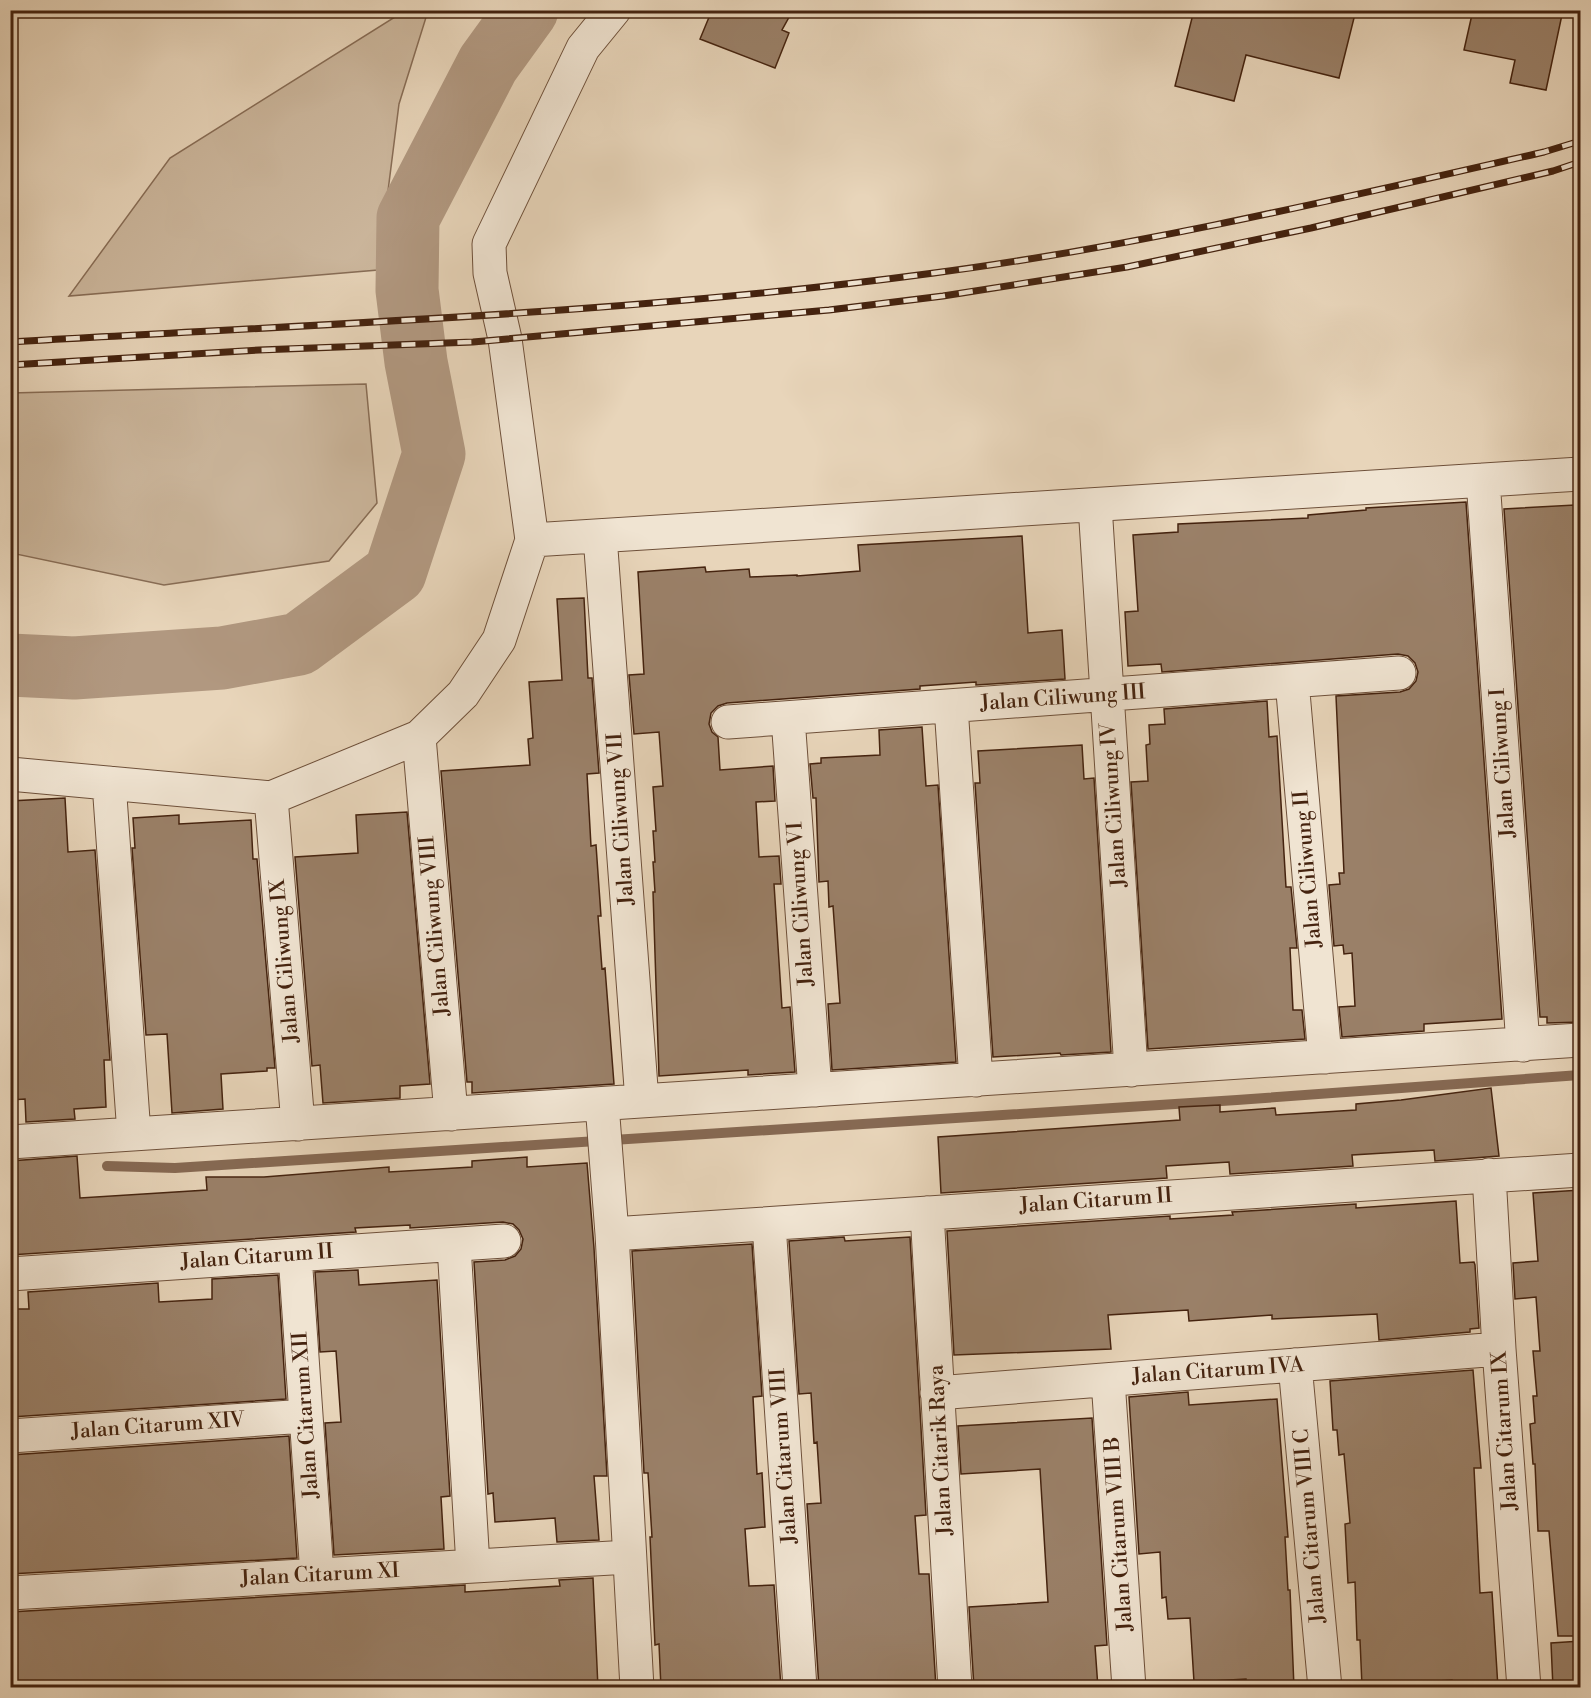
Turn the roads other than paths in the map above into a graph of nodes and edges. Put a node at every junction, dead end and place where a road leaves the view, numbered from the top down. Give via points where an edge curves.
1 (614, 10) edge
2 (1581, 474) edge
3 (1483, 480) junction
4 (1095, 505) junction
5 (600, 536) junction
6 (532, 540) junction
7 (1399, 673) dead end
8 (1292, 681) junction
9 (1107, 694) junction
10 (951, 706) junction
11 (788, 718) junction
12 (728, 722) dead end
13 (419, 737) junction
14 (10, 774) edge
15 (109, 783) junction
16 (271, 798) junction
17 (1581, 1040) edge
18 (1523, 1045) junction
19 (1325, 1058) junction
20 (1131, 1070) junction
21 (976, 1080) junction
22 (815, 1090) junction
23 (642, 1101) junction
24 (451, 1114) junction
25 (603, 1114) junction
26 (298, 1124) junction
27 (134, 1134) junction
28 (10, 1142) edge
29 (1581, 1170) edge
30 (1489, 1175) junction
31 (927, 1213) junction
32 (769, 1224) junction
33 (612, 1234) junction
34 (504, 1241) dead end
35 (453, 1245) junction
36 (295, 1255) junction
37 (10, 1274) edge
38 (1499, 1349) junction
39 (1295, 1365) junction
40 (1108, 1380) junction
41 (937, 1393) junction
42 (306, 1416) junction
43 (10, 1436) edge
44 (629, 1557) junction
45 (473, 1566) junction
46 (317, 1575) junction
47 (10, 1593) edge
48 (637, 1688) edge
49 (800, 1688) edge
50 (955, 1688) edge
51 (1129, 1688) edge
52 (1325, 1688) edge
53 (1524, 1688) edge

1 - 6 street via 583,48 489,244 490,273 505,339
2 - 3 street
3 - 4 street
3 - 18 street, Jalan Ciliwung I
4 - 5 street
4 - 9 street, Jalan Ciliwung IV
5 - 6 street
5 - 23 street, Jalan Ciliwung VII
6 - 13 street via 499,640 463,694
7 - 8 street, Jalan Ciliwung III
8 - 9 street, Jalan Ciliwung III
8 - 19 street, Jalan Ciliwung II
9 - 10 street, Jalan Ciliwung III
9 - 20 street, Jalan Ciliwung IV
10 - 11 street, Jalan Ciliwung III
10 - 21 street
11 - 12 street, Jalan Ciliwung III
11 - 22 street, Jalan Ciliwung VI
13 - 16 street
13 - 24 street, Jalan Ciliwung VIII
14 - 15 street
15 - 16 street
15 - 27 street
16 - 26 street, Jalan Ciliwung IX
17 - 18 street
18 - 19 street
19 - 20 street
20 - 21 street
21 - 22 street
22 - 23 street
23 - 25 street
24 - 25 street
24 - 26 street
25 - 33 street
26 - 27 street
27 - 28 street
29 - 30 street, Jalan Citarum II
30 - 31 street, Jalan Citarum II
30 - 38 street, Jalan Citarum IX
31 - 32 street, Jalan Citarum II
31 - 41 street, Jalan Citarik Raya
32 - 33 street, Jalan Citarum II
32 - 49 street, Jalan Citarum VIII
33 - 44 street
34 - 35 street, Jalan Citarum II
35 - 36 street, Jalan Citarum II
35 - 45 street
36 - 37 street, Jalan Citarum II
36 - 42 street, Jalan Citarum XII
38 - 39 street, Jalan Citarum IVA
38 - 53 street, Jalan Citarum IX
39 - 40 street, Jalan Citarum IVA
39 - 52 street, Jalan Citarum VIII C
40 - 41 street, Jalan Citarum IVA
40 - 51 street, Jalan Citarum VIII B
41 - 50 street, Jalan Citarik Raya
42 - 43 street, Jalan Citarum XIV
42 - 46 street, Jalan Citarum XII
44 - 45 street, Jalan Citarum XI
44 - 48 street
45 - 46 street, Jalan Citarum XI
46 - 47 street, Jalan Citarum XI

